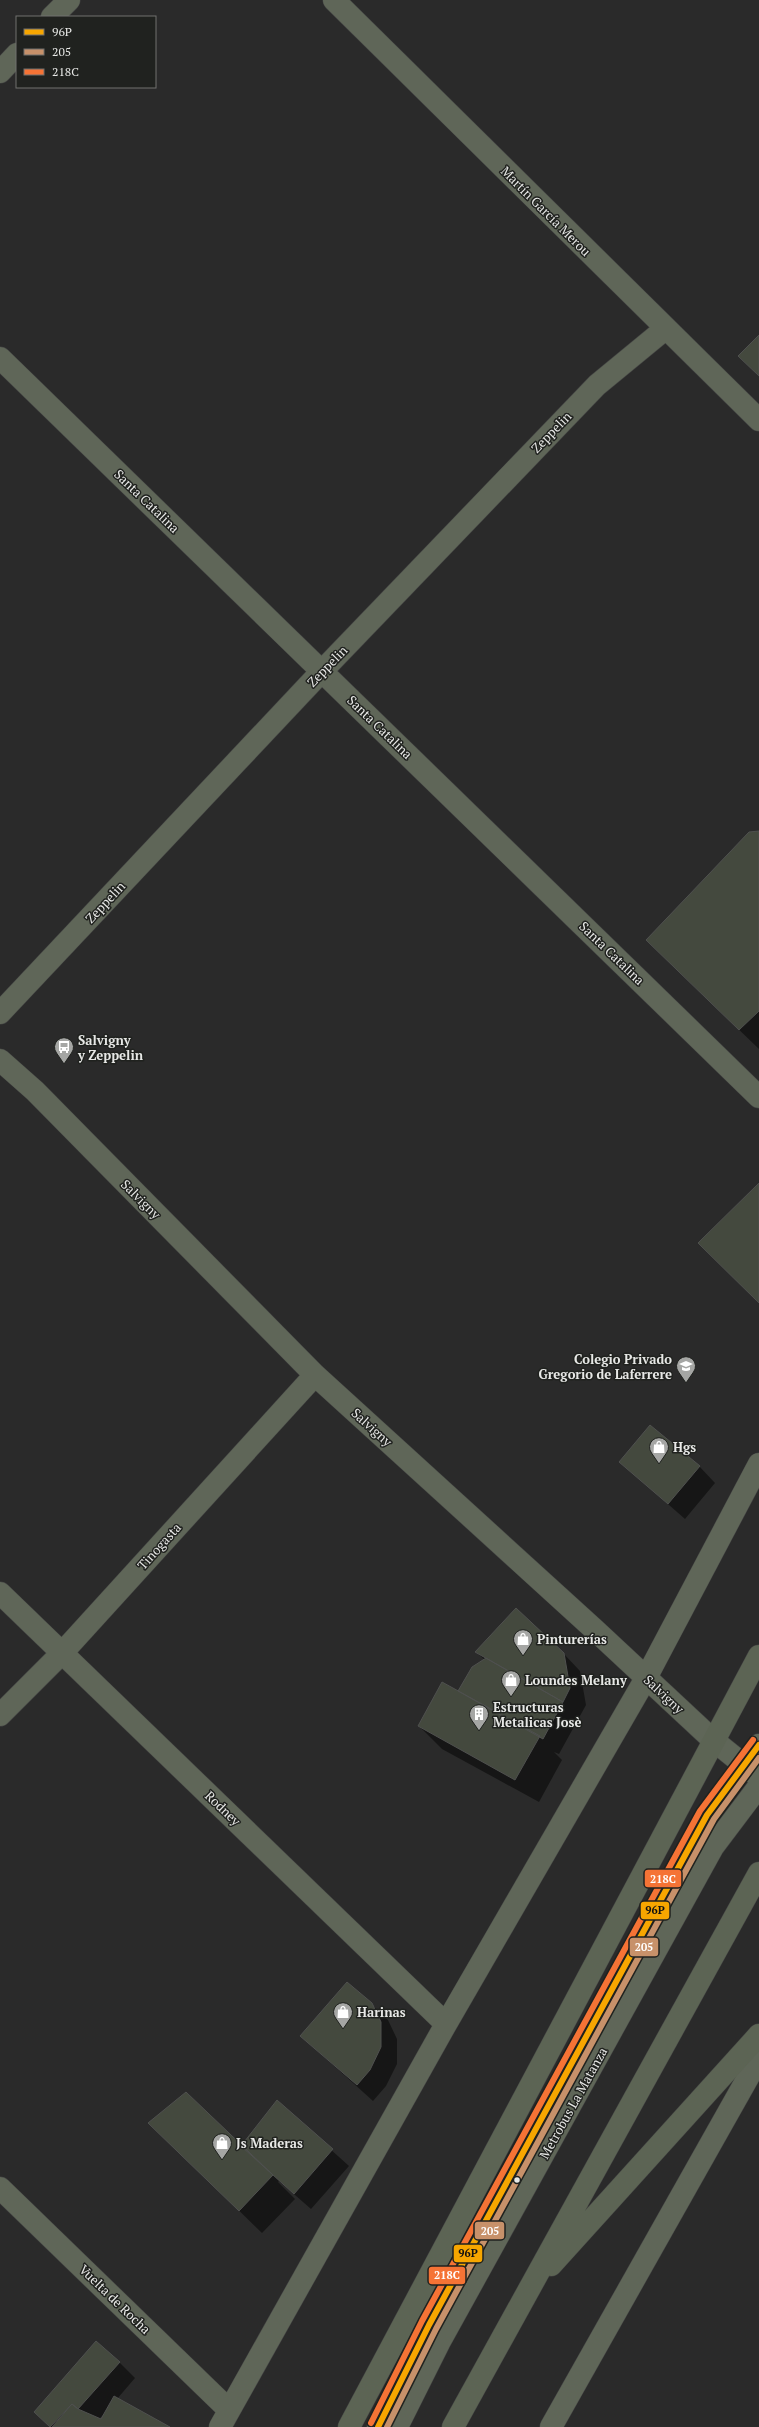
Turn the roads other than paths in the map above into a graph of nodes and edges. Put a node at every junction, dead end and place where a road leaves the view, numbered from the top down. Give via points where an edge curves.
1 (68, 0) edge
2 (334, 0) edge
3 (53, 16) edge
4 (16, 55) edge
5 (0, 72) edge
6 (665, 329) junction
7 (0, 358) edge
8 (759, 420) edge
9 (322, 671) junction
10 (0, 1014) edge
11 (0, 1060) edge
12 (759, 1097) edge
13 (315, 1375) junction
14 (759, 1464) edge
15 (0, 1593) edge
16 (62, 1653) junction
17 (759, 1656) edge
18 (646, 1678) junction
19 (0, 1715) edge
20 (713, 1740) junction
21 (759, 1745) edge
22 (752, 1772) edge
23 (759, 1786) edge
24 (759, 1873) edge
25 (446, 2024) junction
26 (759, 2035) edge
27 (759, 2058) edge
28 (0, 2188) edge
29 (526, 2292) junction
30 (225, 2419) edge
31 (349, 2427) edge
32 (378, 2427) edge
33 (397, 2427) edge
34 (453, 2427) edge
35 (551, 2427) edge

1 - 3 street
2 - 6 street, Martín García Merou
4 - 5 street
6 - 8 street, Martín García Merou
6 - 9 street, Zeppelin via 597,384
7 - 9 street, Santa Catalina
9 - 10 street, Zeppelin
9 - 12 street, Santa Catalina
11 - 13 street, Salvigny via 35,1092
13 - 16 street, Tinogasta
13 - 18 street, Salvigny
14 - 18 street
15 - 16 street, Rodney
16 - 19 street, Tinogasta
16 - 25 street, Rodney
17 - 20 highway
18 - 20 street, Salvigny
18 - 25 street
20 - 22 street, Salvigny
20 - 31 highway
21 - 22 street, Metrobus La Matanza
22 - 32 street, Metrobus La Matanza via 707,1815 429,2325
23 - 33 street, Metrobus La Matanza via 713,1847 439,2343
24 - 29 highway
25 - 30 street
26 - 29 highway
27 - 35 street
28 - 30 street, Vuelta de Rocha
29 - 34 highway

